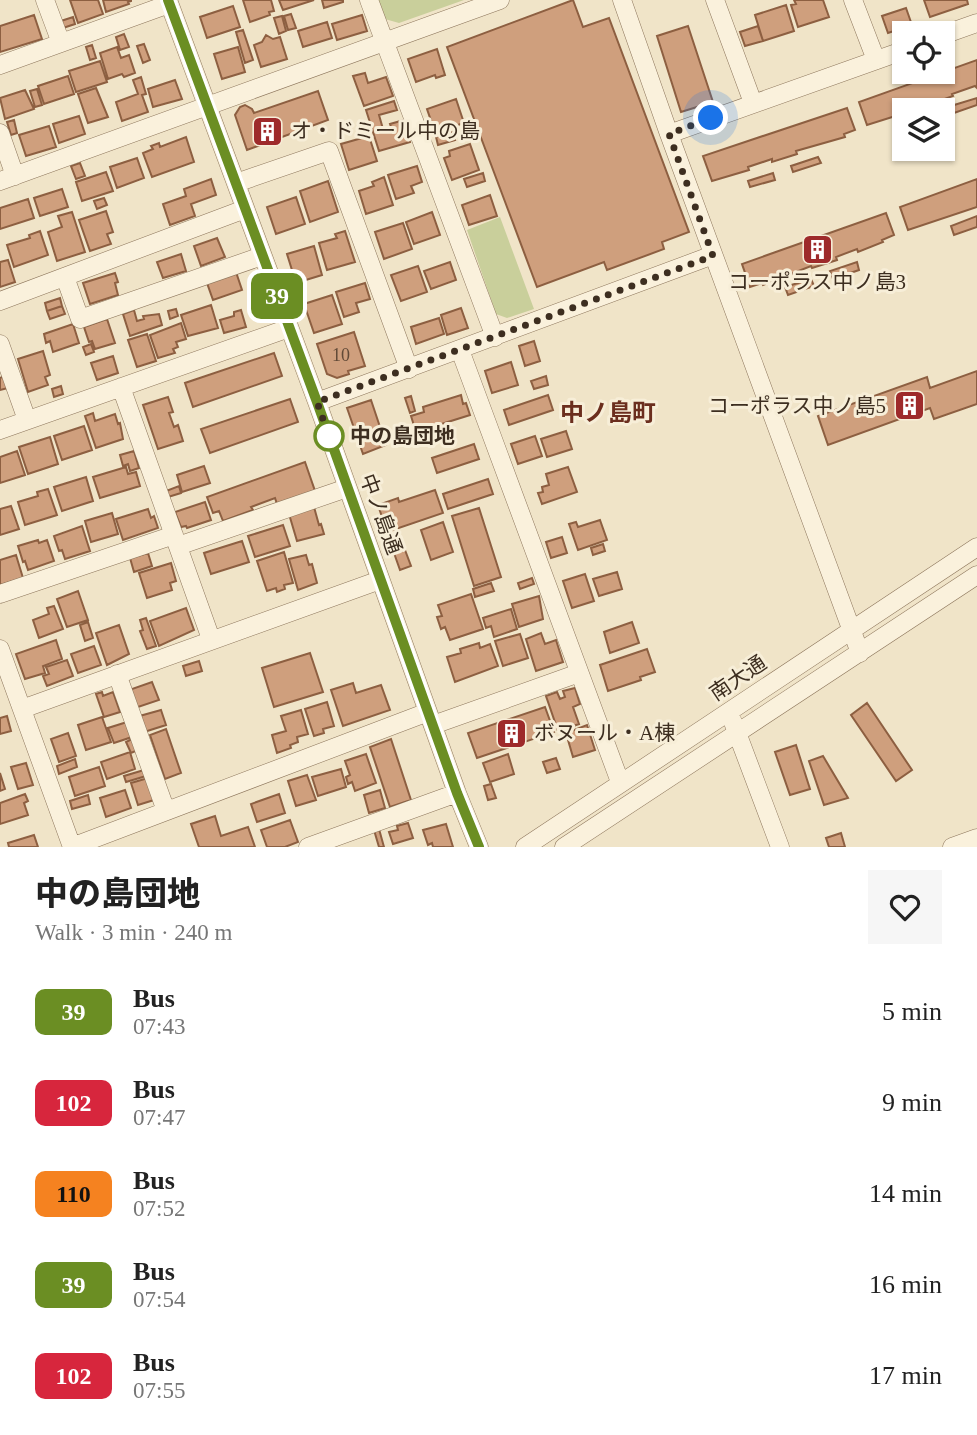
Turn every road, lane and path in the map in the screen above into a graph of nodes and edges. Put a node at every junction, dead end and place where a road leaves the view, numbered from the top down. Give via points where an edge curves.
1 (45, 0) edge
2 (369, 0) edge
3 (500, 0) edge
4 (622, 0) edge
5 (715, 0) edge
6 (853, 0) edge
7 (169, 2) edge
8 (977, 23) edge
9 (955, 31) edge
10 (61, 43) junction
11 (384, 43) junction
12 (892, 54) edge
13 (876, 60) junction
14 (0, 65) edge
15 (754, 103) junction
16 (208, 105) junction
17 (0, 133) edge
18 (669, 134) junction
19 (8, 178) edge
20 (236, 183) junction
21 (244, 209) junction
22 (262, 256) junction
23 (713, 256) junction
24 (65, 277) junction
25 (0, 301) edge
26 (289, 328) junction
27 (495, 337) junction
28 (0, 344) edge
29 (460, 350) junction
30 (408, 369) junction
31 (121, 387) junction
32 (317, 402) junction
33 (27, 420) junction
34 (0, 430) edge
35 (347, 488) junction
36 (176, 540) junction
37 (977, 547) edge
38 (977, 575) edge
39 (380, 580) junction
40 (0, 594) edge
41 (850, 630) junction
42 (211, 639) junction
43 (0, 649) edge
44 (860, 653) junction
45 (579, 673) junction
46 (117, 674) junction
47 (22, 709) junction
48 (729, 711) junction
49 (430, 719) junction
50 (737, 733) junction
51 (620, 782) junction
52 (457, 793) junction
53 (166, 811) junction
54 (977, 838) edge
55 (72, 847) edge
56 (309, 847) edge
57 (479, 847) edge
58 (524, 847) edge
59 (564, 847) edge
60 (780, 847) edge
61 (952, 847) edge

1 - 10 street
2 - 11 street
3 - 11 street
4 - 18 street
5 - 15 street
6 - 13 street
7 - 10 street
7 - 16 street, 中ノ島通
8 - 9 street
10 - 14 street
11 - 16 street
11 - 27 street
12 - 13 street
13 - 15 street
15 - 18 street
16 - 19 street
16 - 20 street, 中ノ島通
17 - 19 street
18 - 23 street
20 - 21 street, 中ノ島通
20 - 30 street via 329,151
21 - 22 street, 中ノ島通
21 - 24 street
22 - 24 street via 80,319
22 - 26 street, 中ノ島通
23 - 27 street
23 - 41 street
24 - 25 street
26 - 31 street
26 - 32 street, 中ノ島通
27 - 29 street
28 - 33 street
29 - 30 street
29 - 45 street
30 - 32 street
31 - 33 street
31 - 36 street
32 - 35 street, 中ノ島通
33 - 34 street
35 - 36 street
35 - 39 street, 中ノ島通
36 - 40 street
36 - 42 street
37 - 41 street, 南大通
38 - 44 street
39 - 42 street
39 - 49 street, 中ノ島通
41 - 44 street
41 - 48 street, 南大通
42 - 46 street
43 - 47 street
44 - 50 street
45 - 49 street
45 - 51 street
46 - 47 street
46 - 53 street
47 - 55 street
48 - 50 street
48 - 51 street, 南大通
49 - 52 street, 中ノ島通
49 - 53 street
50 - 59 street
50 - 60 street
51 - 58 street, 南大通
52 - 56 street
52 - 57 street, 中ノ島通
53 - 55 street
54 - 61 street

